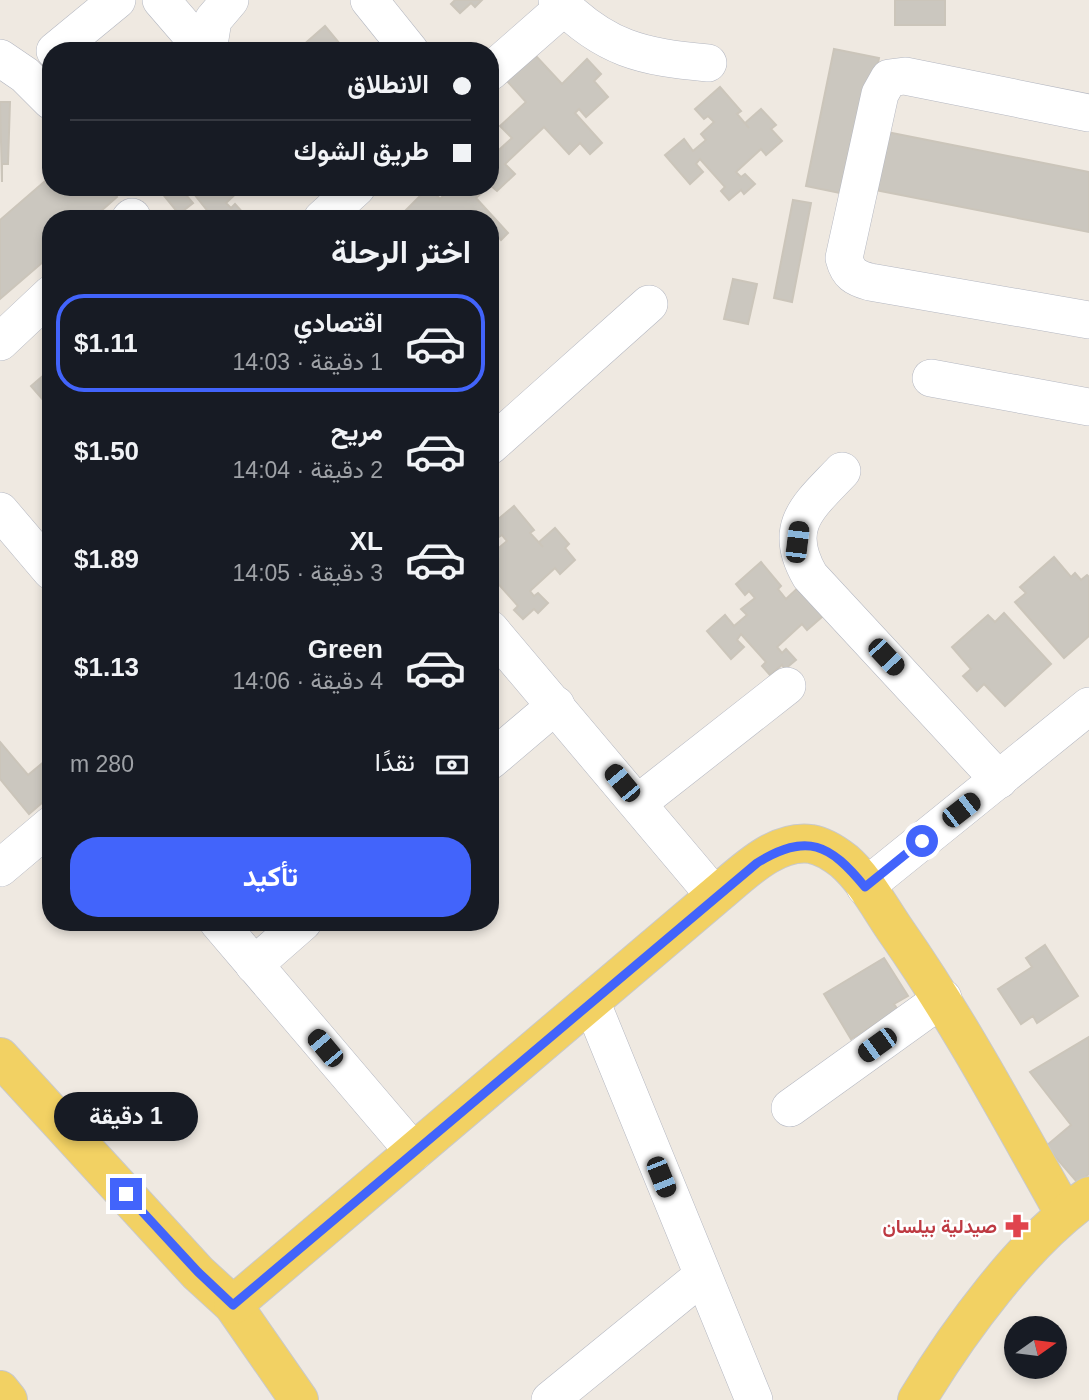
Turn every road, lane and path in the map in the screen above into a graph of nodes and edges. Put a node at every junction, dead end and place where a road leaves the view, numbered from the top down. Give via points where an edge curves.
1 (117, 0) edge
2 (161, 0) edge
3 (230, 0) edge
4 (369, 0) edge
5 (560, 4) edge
6 (66, 42) edge
7 (198, 42) edge
8 (208, 42) edge
9 (403, 42) edge
10 (25, 63) edge
11 (499, 63) edge
12 (708, 64) dead end
13 (42, 88) edge
14 (1089, 113) edge
15 (42, 302) edge
16 (649, 304) dead end
17 (1089, 320) edge
18 (0, 342) edge
19 (931, 377) dead end
20 (1089, 407) edge
21 (499, 438) edge
22 (842, 471) dead end
23 (0, 511) edge
24 (42, 560) edge
25 (499, 639) edge
26 (787, 686) dead end
27 (556, 705) junction
28 (1084, 724) edge
29 (499, 753) edge
30 (999, 780) junction
31 (638, 803) junction
32 (42, 833) edge
33 (0, 868) edge
34 (865, 887) junction
35 (715, 896) junction
36 (226, 931) edge
37 (293, 931) edge
38 (254, 965) junction
39 (943, 998) junction
40 (591, 1001) junction
41 (0, 1057) edge
42 (790, 1108) dead end
43 (414, 1152) junction
44 (1076, 1204) edge
45 (701, 1277) junction
46 (233, 1305) junction
47 (0, 1390) edge
48 (8, 1400) edge
49 (299, 1400) edge
50 (550, 1400) edge
51 (754, 1400) edge
52 (917, 1400) edge

1 - 6 street
2 - 7 street
3 - 8 street via 213,20
4 - 9 street
5 - 11 street
5 - 12 street via 629,51
10 - 13 street
14 - 17 street via 905,76 888,78 880,94 844,258 855,277 870,282
15 - 18 street
16 - 21 street
19 - 20 street
22 - 30 street via 804,512 797,542 801,559 810,576
23 - 24 street
25 - 27 street
26 - 31 street
27 - 29 street
27 - 31 street
28 - 30 street
30 - 34 street
31 - 35 street
32 - 33 street
34 - 35 main road via 829,851 811,844 793,845 757,863
34 - 39 main road
35 - 40 main road
36 - 38 street
37 - 38 street
38 - 43 street
39 - 42 street
39 - 44 main road
40 - 43 main road
40 - 45 street
41 - 46 main road
43 - 46 main road
44 - 52 main road via 990,1296
45 - 50 street
45 - 51 street
46 - 49 main road
47 - 48 main road

